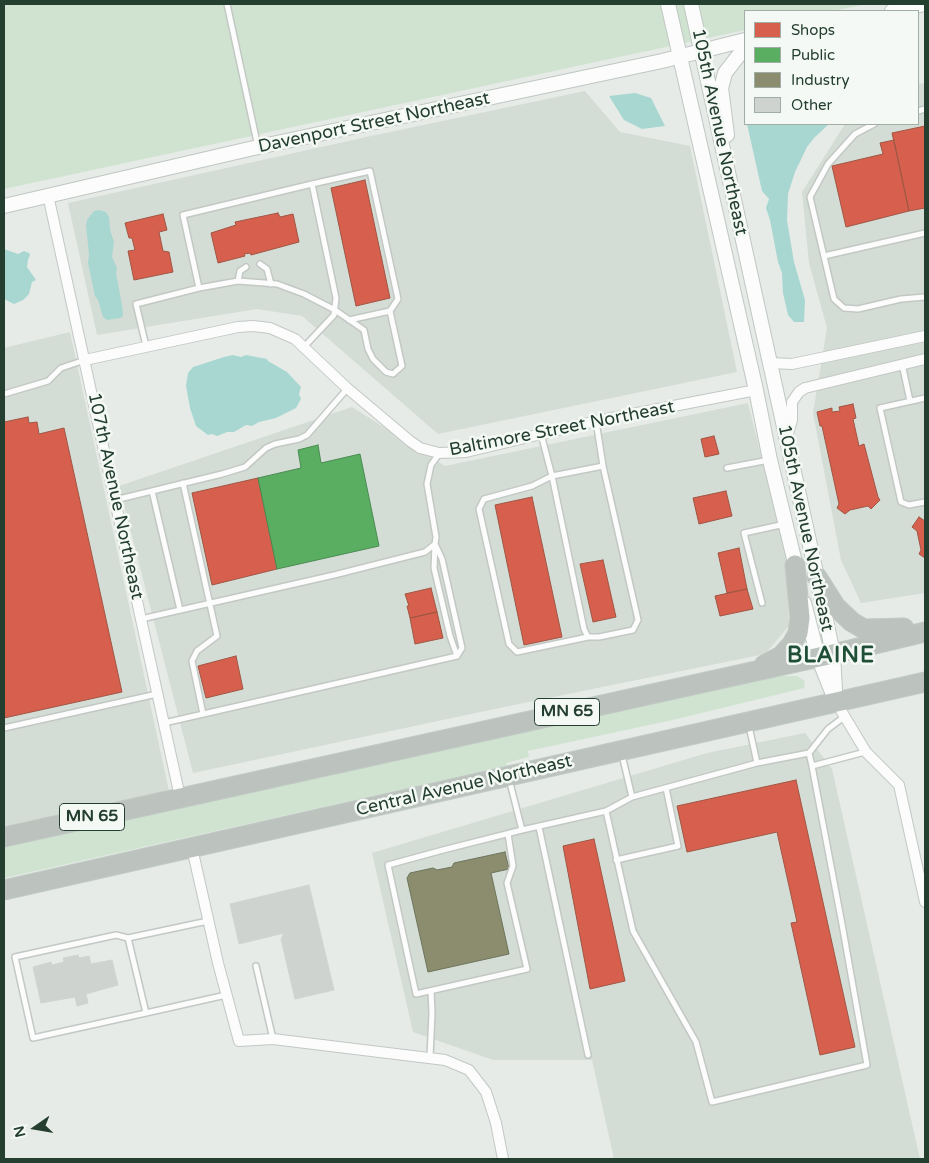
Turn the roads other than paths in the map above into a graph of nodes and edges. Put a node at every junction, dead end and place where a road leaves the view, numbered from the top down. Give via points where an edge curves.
1 (227, 4) edge
2 (668, 4) edge
3 (691, 4) edge
4 (923, 4) edge
5 (896, 10) edge
6 (744, 40) edge
7 (701, 50) junction
8 (744, 52) edge
9 (679, 56) junction
10 (872, 125) edge
11 (258, 147) junction
12 (312, 184) junction
13 (48, 195) junction
14 (4, 206) edge
15 (735, 207) junction
16 (925, 233) edge
17 (824, 256) junction
18 (260, 264) dead end
19 (246, 267) dead end
20 (238, 281) junction
21 (272, 284) junction
22 (198, 288) junction
23 (925, 297) edge
24 (335, 310) junction
25 (390, 311) junction
26 (349, 320) junction
27 (925, 336) edge
28 (146, 346) junction
29 (304, 347) junction
30 (925, 359) edge
31 (85, 360) junction
32 (770, 363) junction
33 (902, 364) junction
34 (347, 388) junction
35 (756, 390) junction
36 (4, 394) edge
37 (925, 398) edge
38 (910, 401) junction
39 (596, 421) junction
40 (541, 434) junction
41 (786, 439) junction
42 (439, 453) junction
43 (770, 460) junction
44 (603, 466) junction
45 (727, 468) dead end
46 (552, 476) junction
47 (183, 483) junction
48 (152, 491) junction
49 (115, 500) junction
50 (925, 502) edge
51 (785, 524) junction
52 (435, 544) junction
53 (795, 565) junction
54 (817, 577) junction
55 (762, 603) dead end
56 (210, 604) junction
57 (180, 610) junction
58 (141, 619) junction
59 (925, 628) edge
60 (925, 632) edge
61 (588, 637) junction
62 (825, 655) junction
63 (457, 656) junction
64 (752, 672) junction
65 (925, 682) edge
66 (157, 694) junction
67 (840, 709) junction
68 (203, 714) junction
69 (163, 723) junction
70 (749, 723) junction
71 (4, 728) edge
72 (620, 750) junction
73 (866, 752) junction
74 (809, 753) junction
75 (757, 763) junction
76 (812, 766) junction
77 (508, 776) junction
78 (666, 788) junction
79 (180, 797) junction
80 (632, 797) junction
81 (606, 811) junction
82 (539, 827) junction
83 (522, 830) junction
84 (508, 834) junction
85 (4, 837) edge
86 (192, 848) junction
87 (616, 860) junction
88 (4, 890) edge
89 (925, 902) edge
90 (209, 921) junction
91 (128, 938) junction
92 (256, 966) dead end
93 (431, 991) junction
94 (227, 995) junction
95 (146, 1013) junction
96 (273, 1040) junction
97 (588, 1055) dead end
98 (430, 1057) junction
99 (503, 1159) edge

1 - 11 lane
2 - 9 street, 105th Avenue Northeast
3 - 7 street, 105th Avenue Northeast
4 - 5 street
6 - 7 street, Davenport Street Northeast
7 - 9 street, Davenport Street Northeast
7 - 15 street, 105th Avenue Northeast
8 - 15 street via 725,73 721,88
9 - 11 street, Davenport Street Northeast
9 - 35 street, 105th Avenue Northeast
10 - 17 lane via 855,134 828,164 810,197
11 - 13 street, Davenport Street Northeast
12 - 22 lane via 183,215
12 - 24 lane via 336,298
12 - 25 lane via 370,171 398,299
13 - 14 street, Davenport Street Northeast
13 - 31 street, 107th Avenue Northeast
15 - 32 street, 105th Avenue Northeast
16 - 17 lane
17 - 23 lane via 834,299 844,308 858,309
18 - 21 lane via 267,269
19 - 20 lane via 240,271
20 - 21 lane
20 - 22 lane
21 - 24 lane via 304,294
22 - 28 lane via 136,304
24 - 26 lane
24 - 29 lane
25 - 26 lane
25 - 26 lane via 402,366 393,374 386,372 373,358 364,330
27 - 32 street via 792,364
28 - 29 street, Baltimore Street Northeast via 253,326 284,333
28 - 31 street, Baltimore Street Northeast
29 - 34 street, Baltimore Street Northeast
30 - 33 street
31 - 36 lane via 61,368 48,381
31 - 49 street, 107th Avenue Northeast
32 - 41 street, 105th Avenue Northeast
33 - 38 lane
33 - 41 street via 805,388 792,402 792,420
34 - 42 street, Baltimore Street Northeast via 410,441
34 - 47 lane via 307,435 266,448 245,467
35 - 39 street, Baltimore Street Northeast
35 - 43 street, 105th Avenue Northeast
37 - 38 lane
38 - 50 lane via 880,408 901,502 909,506
39 - 40 street, Baltimore Street Northeast
39 - 44 lane
40 - 42 street, Baltimore Street Northeast via 466,452
40 - 46 lane
41 - 54 street, 105th Avenue Northeast
42 - 52 lane via 431,465 428,484
43 - 45 lane
43 - 51 street, 105th Avenue Northeast
44 - 46 lane
44 - 61 lane via 638,620 633,630
46 - 61 lane
46 - 61 lane via 532,486 484,499 480,509 503,615 510,644 517,652
47 - 48 lane
47 - 56 lane
48 - 49 lane
48 - 57 lane
49 - 58 street, 107th Avenue Northeast
51 - 53 street, 105th Avenue Northeast
51 - 55 lane via 744,533
52 - 56 lane via 417,555
52 - 63 lane via 434,568
52 - 63 lane via 442,559 462,648
53 - 62 street, 105th Avenue Northeast
53 - 64 highway via 800,618 798,632 781,656
54 - 59 highway via 836,607 864,628
54 - 62 street, 105th Avenue Northeast
56 - 57 lane
56 - 68 lane via 217,636 197,651 192,661
57 - 58 lane
58 - 66 street, 107th Avenue Northeast
60 - 62 highway, MN 65
62 - 64 highway, MN 65
62 - 67 street, 105th Avenue Northeast
63 - 68 lane
64 - 79 highway, MN 65
65 - 67 highway, Central Avenue Northeast
66 - 69 street, 107th Avenue Northeast
66 - 71 lane
67 - 70 highway, Central Avenue Northeast
67 - 73 street
67 - 74 lane
68 - 69 lane
69 - 79 street, 107th Avenue Northeast
70 - 72 highway, Central Avenue Northeast
70 - 75 lane
72 - 77 highway, Central Avenue Northeast
72 - 80 lane
73 - 76 lane
73 - 89 street via 899,785
74 - 75 lane
74 - 76 lane
75 - 78 lane
76 - 87 lane via 867,1065 712,1102 696,1042 633,932
77 - 83 lane
77 - 86 highway, Central Avenue Northeast
78 - 80 lane
78 - 87 lane via 678,846
79 - 85 highway, MN 65
80 - 81 lane
81 - 82 lane
81 - 87 lane
82 - 83 lane
82 - 97 lane
83 - 84 lane
84 - 93 lane via 513,866 507,882 526,969
84 - 93 lane via 388,865 416,994
86 - 88 highway, Central Avenue Northeast
86 - 90 street
90 - 91 lane
90 - 94 street
91 - 95 lane
91 - 95 lane via 116,935 15,957 33,1038
92 - 96 lane
93 - 98 lane
94 - 95 lane
94 - 96 street via 239,1041
96 - 98 street
98 - 99 street via 469,1070 486,1092

